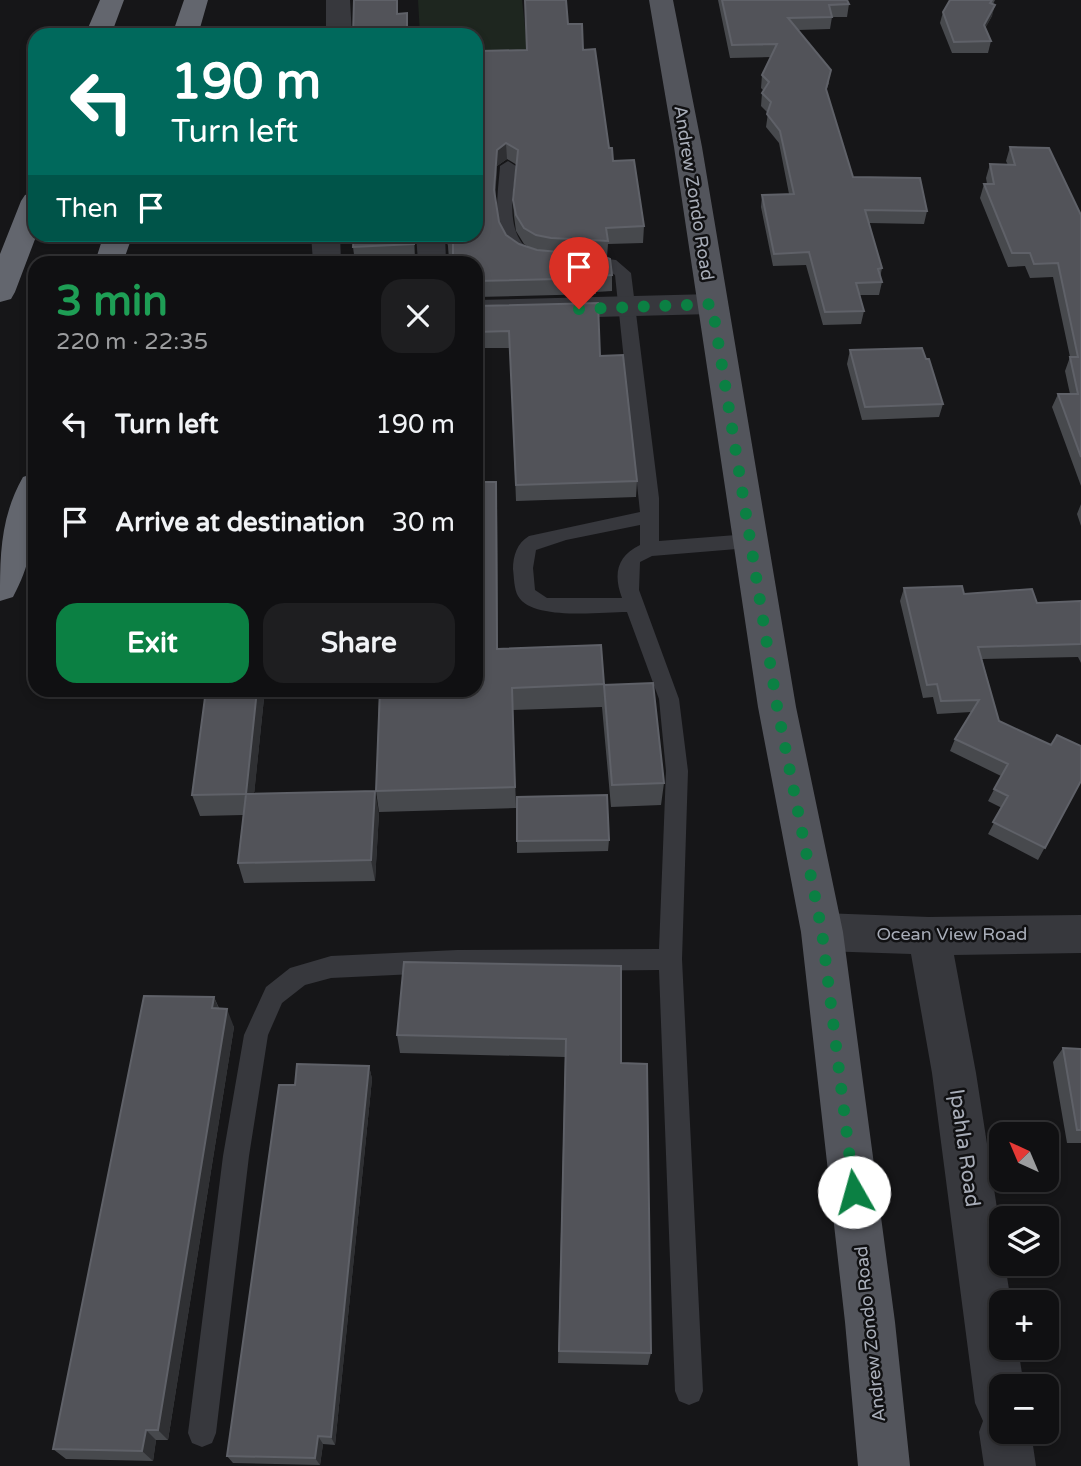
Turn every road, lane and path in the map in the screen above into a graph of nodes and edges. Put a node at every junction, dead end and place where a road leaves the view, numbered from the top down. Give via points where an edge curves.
1 (111, 0) edge
2 (196, 0) edge
3 (338, 0) edge
4 (661, 0) edge
5 (101, 28) edge
6 (187, 28) edge
7 (339, 28) edge
8 (508, 166) edge
9 (28, 219) edge
10 (546, 261) edge
11 (567, 262) edge
12 (0, 292) edge
13 (712, 304) junction
14 (483, 308) edge
15 (626, 308) junction
16 (28, 506) edge
17 (651, 516) junction
18 (748, 541) junction
19 (649, 549) junction
20 (0, 588) edge
21 (635, 605) junction
22 (822, 932) junction
23 (1081, 934) edge
24 (929, 936) junction
25 (670, 959) junction
26 (997, 1374) edge
27 (689, 1391) dead end
28 (202, 1433) dead end
29 (1007, 1444) edge
30 (884, 1466) edge
31 (1010, 1466) edge

1 - 5 highway
2 - 6 highway
3 - 7 street
4 - 13 main road, Andrew Zondo Road
8 - 10 lane via 506,232 512,245 524,254
9 - 12 highway
11 - 15 lane via 600,261 617,267 623,273
13 - 15 street
13 - 18 main road, Andrew Zondo Road
14 - 15 street
15 - 17 lane
16 - 20 highway
17 - 19 lane
17 - 21 lane via 551,535 533,542 524,553 526,593 538,603
18 - 19 lane
18 - 22 main road, Andrew Zondo Road
19 - 21 lane via 632,557 628,566
21 - 25 lane via 669,699 677,771
22 - 24 street, Ocean View Road
22 - 30 main road, Andrew Zondo Road
23 - 24 street, Ocean View Road
24 - 26 street, Ipahla Road via 954,1073
25 - 27 lane
25 - 28 lane via 331,967 298,976 274,995 256,1035 236,1156
29 - 31 street

